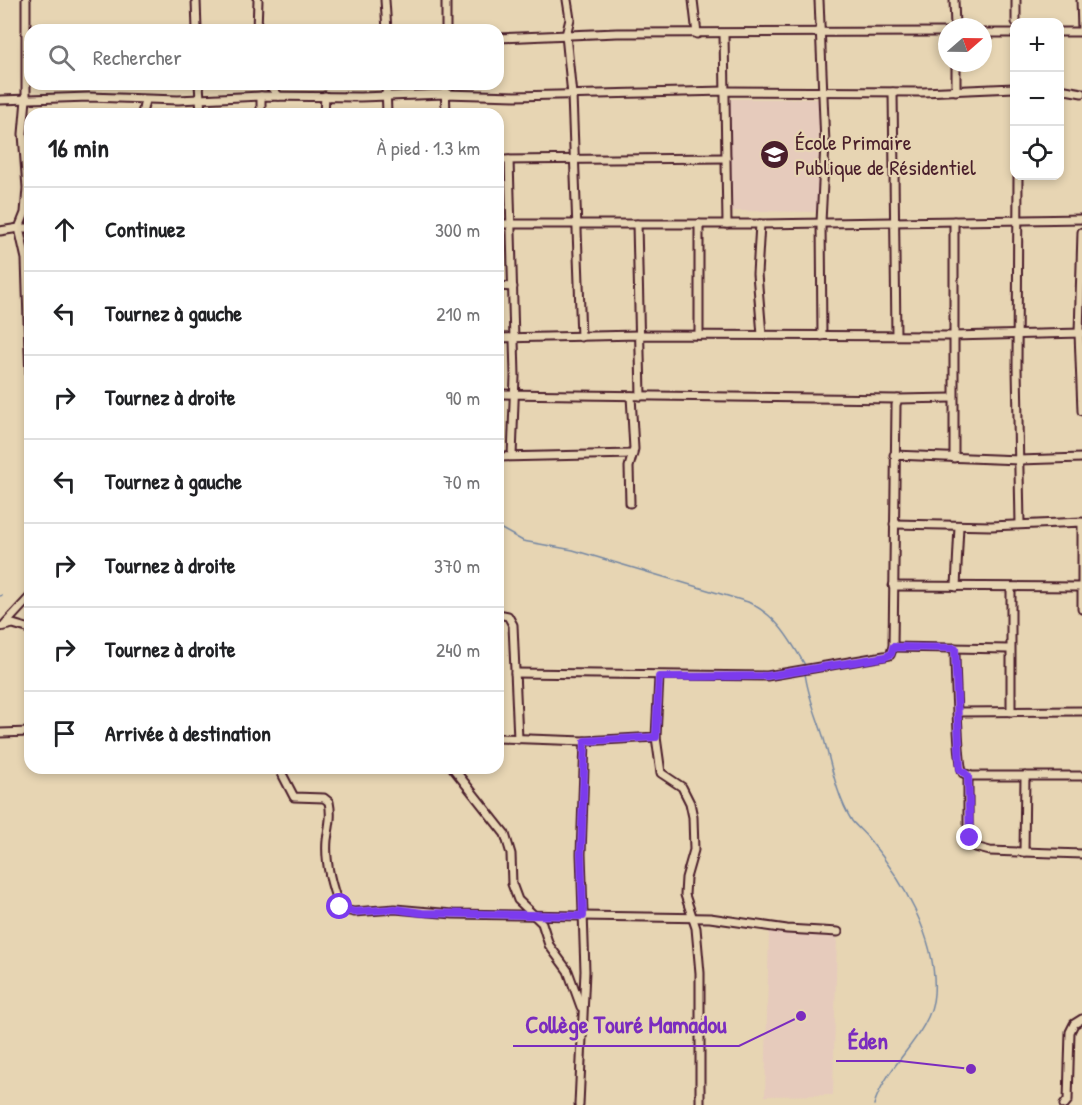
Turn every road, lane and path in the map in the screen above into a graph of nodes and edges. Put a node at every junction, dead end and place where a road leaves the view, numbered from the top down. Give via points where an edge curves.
1 (26, 0) edge
2 (196, 0) edge
3 (258, 0) edge
4 (385, 0) edge
5 (446, 0) edge
6 (567, 0) edge
7 (693, 0) edge
8 (819, 0) edge
9 (954, 0) edge
10 (1016, 0) edge
11 (1081, 0) edge
12 (955, 18) edge
13 (1016, 18) edge
14 (26, 24) edge
15 (197, 24) edge
16 (257, 24) edge
17 (387, 24) edge
18 (446, 24) edge
19 (1082, 30) edge
20 (938, 32) edge
21 (1064, 32) edge
22 (992, 33) edge
23 (1010, 33) edge
24 (697, 34) junction
25 (724, 34) junction
26 (822, 34) junction
27 (566, 35) junction
28 (504, 38) edge
29 (956, 72) edge
30 (1010, 88) edge
31 (26, 90) edge
32 (199, 90) edge
33 (274, 90) edge
34 (386, 90) edge
35 (445, 90) edge
36 (1064, 90) edge
37 (956, 91) junction
38 (725, 92) junction
39 (824, 92) junction
40 (892, 92) junction
41 (1082, 93) edge
42 (445, 94) junction
43 (572, 95) junction
44 (261, 96) junction
45 (279, 96) junction
46 (325, 96) junction
47 (387, 97) junction
48 (199, 98) junction
49 (26, 99) junction
50 (0, 100) edge
51 (145, 100) junction
52 (25, 108) edge
53 (143, 108) edge
54 (200, 108) edge
55 (261, 108) edge
56 (324, 108) edge
57 (387, 108) edge
58 (446, 108) edge
59 (24, 122) edge
60 (24, 148) edge
61 (575, 158) junction
62 (726, 159) junction
63 (504, 160) edge
64 (509, 160) junction
65 (1018, 180) edge
66 (24, 216) edge
67 (1082, 219) edge
68 (1019, 220) junction
69 (954, 221) junction
70 (578, 222) junction
71 (821, 222) junction
72 (895, 222) junction
73 (510, 223) junction
74 (504, 224) edge
75 (637, 224) junction
76 (699, 224) junction
77 (727, 224) junction
78 (760, 224) junction
79 (19, 228) junction
80 (24, 228) edge
81 (0, 231) edge
82 (1082, 232) edge
83 (24, 250) edge
84 (504, 286) edge
85 (513, 287) junction
86 (1017, 333) junction
87 (1081, 333) edge
88 (639, 335) junction
89 (699, 335) junction
90 (762, 335) junction
91 (896, 335) junction
92 (822, 336) junction
93 (952, 336) junction
94 (513, 337) junction
95 (581, 337) junction
96 (504, 338) edge
97 (514, 376) junction
98 (504, 390) edge
99 (1082, 393) edge
100 (504, 395) edge
101 (512, 395) junction
102 (631, 396) junction
103 (641, 396) junction
104 (952, 398) junction
105 (898, 399) junction
106 (1082, 411) edge
107 (633, 454) junction
108 (894, 455) junction
109 (512, 456) junction
110 (504, 457) edge
111 (954, 458) junction
112 (1082, 458) edge
113 (1019, 460) junction
114 (630, 503) dead end
115 (894, 524) junction
116 (1020, 524) junction
117 (959, 526) junction
118 (893, 586) junction
119 (956, 587) junction
120 (1081, 587) edge
121 (1011, 588) junction
122 (24, 603) edge
123 (1082, 609) edge
124 (504, 615) edge
125 (3, 626) edge
126 (24, 628) edge
127 (893, 647) junction
128 (955, 648) junction
129 (1009, 649) junction
130 (515, 673) junction
131 (659, 677) junction
132 (1082, 711) edge
133 (958, 712) junction
134 (1011, 712) junction
135 (24, 732) edge
136 (0, 733) edge
137 (656, 737) junction
138 (504, 738) edge
139 (518, 739) junction
140 (585, 741) junction
141 (282, 774) edge
142 (457, 774) edge
143 (968, 776) junction
144 (1025, 776) junction
145 (1082, 776) edge
146 (1024, 852) junction
147 (1082, 854) edge
148 (532, 914) junction
149 (583, 916) junction
150 (693, 917) junction
151 (838, 932) dead end
152 (1082, 1019) edge
153 (583, 1025) junction
154 (579, 1105) edge
155 (700, 1105) edge
156 (1064, 1105) edge

1 - 14 street
2 - 15 street
3 - 16 street
4 - 17 street
5 - 18 street
6 - 27 street via 570,20
7 - 24 street
8 - 26 street
9 - 12 street
10 - 13 street
11 - 19 street
19 - 21 street
20 - 26 street
22 - 23 street
24 - 25 street
24 - 27 street
25 - 26 street
25 - 38 street
26 - 39 street
27 - 28 street
27 - 43 street
29 - 37 street
30 - 37 street
31 - 49 street
32 - 48 street
33 - 45 street
34 - 47 street
35 - 42 street
36 - 41 street
37 - 40 street
38 - 39 street
38 - 43 street
38 - 62 street
39 - 40 street
39 - 71 street
40 - 72 street
42 - 43 street
42 - 47 street
42 - 58 street
43 - 61 street
44 - 45 street
44 - 48 street
44 - 55 street
45 - 46 street
46 - 47 street
46 - 56 street
47 - 57 street
48 - 51 street
48 - 54 street
49 - 50 street
49 - 51 street
49 - 52 street
51 - 53 street
59 - 60 street
61 - 62 street
61 - 64 street
61 - 70 street
62 - 77 street
63 - 64 street
64 - 73 street
65 - 68 street
66 - 79 street
67 - 68 street
68 - 69 street
68 - 86 street
69 - 72 street
69 - 93 street
70 - 73 street
70 - 75 street
70 - 95 street
71 - 72 street
71 - 78 street
71 - 92 street
72 - 91 street
73 - 74 street
73 - 85 street
75 - 76 street
75 - 88 street
76 - 77 street
76 - 89 street
77 - 78 street
78 - 90 street via 757,265
79 - 80 street
79 - 81 street
79 - 83 street
82 - 87 street
84 - 85 street
85 - 94 street
86 - 87 street
86 - 93 street
86 - 113 street
87 - 99 street
88 - 89 street
88 - 95 street
88 - 103 street
89 - 90 street
90 - 92 street
91 - 92 street
91 - 93 street
93 - 104 street
94 - 95 street
94 - 96 street
94 - 97 street
97 - 98 street
97 - 101 street
99 - 106 street
100 - 101 street
101 - 102 street
101 - 109 street
102 - 103 street
102 - 107 street
103 - 105 street
104 - 105 street
104 - 111 street
105 - 108 street
107 - 109 street
107 - 114 street via 629,467
108 - 111 street
108 - 115 street
109 - 110 street
111 - 113 street
112 - 113 street
113 - 116 street
115 - 117 street
115 - 118 street
116 - 117 street
116 - 120 street via 1082,522
117 - 119 street
118 - 119 street
118 - 127 street
119 - 121 street
120 - 121 street
120 - 123 street
121 - 129 street
122 - 125 street
124 - 130 street via 512,622
125 - 126 street
127 - 128 street
127 - 131 street via 885,657 767,676
128 - 129 street
128 - 133 street
129 - 134 street
130 - 131 street
130 - 139 street
131 - 137 street
132 - 134 street
133 - 134 street
133 - 143 street via 959,766
135 - 136 street
137 - 140 street
137 - 150 street via 661,773 682,787 693,817 694,850 685,895
138 - 139 street
139 - 140 street
140 - 149 street
141 - 148 street via 294,797 324,798 329,802 329,870 339,906 345,910
142 - 148 street via 503,830 512,854 515,892
143 - 144 street
143 - 146 street via 968,828 972,844 982,850
144 - 145 street
144 - 146 street
146 - 147 street
148 - 149 street
148 - 153 street via 542,923 549,945 568,971 579,996
149 - 150 street
149 - 153 street
150 - 151 street
150 - 155 street via 700,973
152 - 156 street via 1074,1023 1070,1032 1068,1100
153 - 154 street

